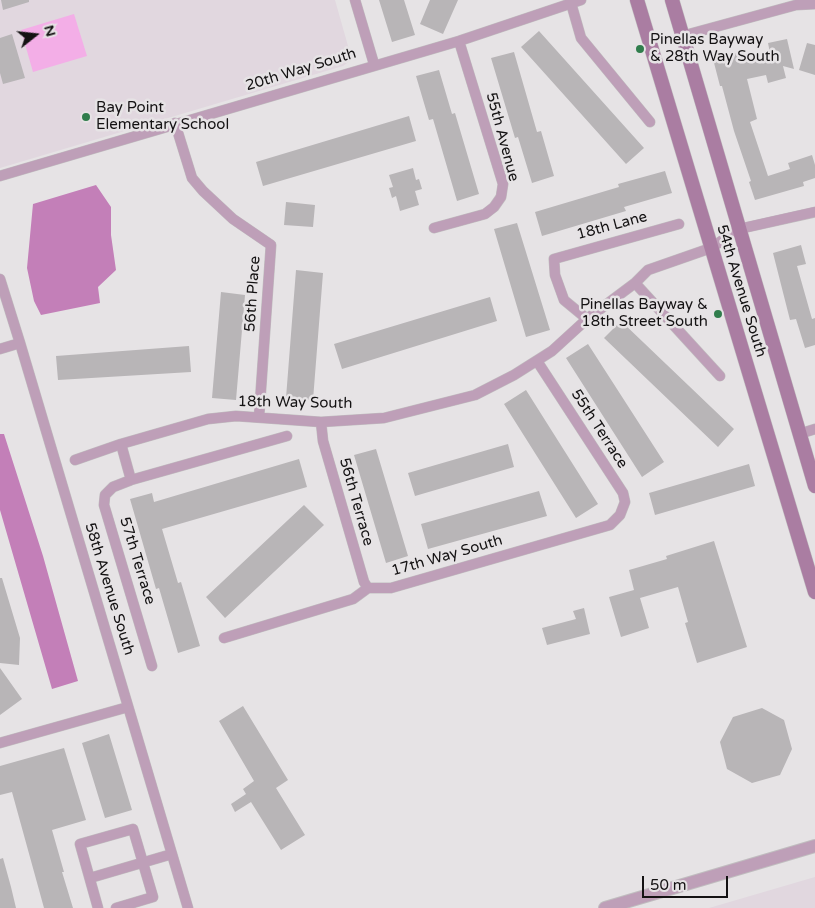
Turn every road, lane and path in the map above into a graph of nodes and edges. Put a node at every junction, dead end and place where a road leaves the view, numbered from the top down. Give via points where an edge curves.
1 (355, 0) edge
2 (637, 0) edge
3 (672, 0) edge
4 (576, 2) edge
5 (815, 4) edge
6 (682, 36) junction
7 (459, 40) junction
8 (374, 64) junction
9 (650, 122) dead end
10 (176, 123) junction
11 (0, 176) edge
12 (815, 212) edge
13 (679, 224) dead end
14 (434, 228) dead end
15 (739, 229) junction
16 (712, 248) junction
17 (0, 280) edge
18 (635, 283) junction
19 (587, 319) junction
20 (20, 343) junction
21 (0, 349) edge
22 (537, 361) junction
23 (720, 376) dead end
24 (259, 416) junction
25 (321, 422) junction
26 (815, 429) edge
27 (799, 434) junction
28 (287, 436) dead end
29 (121, 444) junction
30 (75, 460) dead end
31 (132, 480) junction
32 (815, 486) edge
33 (620, 516) joint
34 (368, 588) junction
35 (815, 592) edge
36 (224, 638) dead end
37 (152, 666) dead end
38 (128, 707) junction
39 (0, 743) edge
40 (815, 846) edge
41 (172, 854) junction
42 (143, 862) junction
43 (90, 878) junction
44 (98, 908) edge
45 (116, 908) edge
46 (188, 908) edge
47 (605, 908) edge

1 - 8 street
2 - 16 main road, 54th Avenue South
3 - 6 main road, 54th Avenue South
4 - 7 street, 20th Way South
4 - 9 street via 581,38
5 - 6 street via 796,5
6 - 15 main road, 54th Avenue South
7 - 8 street, 20th Way South
7 - 14 street, 55th Avenue via 502,184 501,197 485,214
8 - 10 street, 20th Way South
10 - 11 street, 20th Way South
10 - 24 street, 56th Place via 192,178 233,219 271,245
12 - 15 street
13 - 19 street, 18th Lane via 554,259 555,275 564,300
15 - 16 street, 18th Way South
15 - 27 main road, 54th Avenue South
16 - 18 street, 18th Way South via 648,270
16 - 35 main road, 54th Avenue South
17 - 20 street, 58th Avenue South
18 - 19 street, 18th Way South
18 - 23 street
19 - 22 street, 18th Way South
20 - 21 street
20 - 38 street, 58th Avenue South
22 - 25 street, 18th Way South via 475,395 384,418
22 - 33 street, 55th Terrace via 622,493 625,502
24 - 25 street, 18th Way South
24 - 29 street, 18th Way South via 208,419
25 - 34 street, 56th Terrace via 323,441 347,526
26 - 27 street
27 - 32 main road, 54th Avenue South
28 - 31 street, 57th Terrace
29 - 30 street, 18th Way South
29 - 31 street
31 - 37 street, 57th Terrace via 113,487 105,495 104,505
33 - 34 street, 17th Way South via 610,525 391,588
34 - 36 street via 353,599
38 - 39 street
38 - 41 street, 58th Avenue South
40 - 47 street
41 - 42 street
41 - 46 street, 58th Avenue South
42 - 43 street
42 - 43 street via 133,829 80,844
42 - 45 street via 153,897
43 - 44 street

